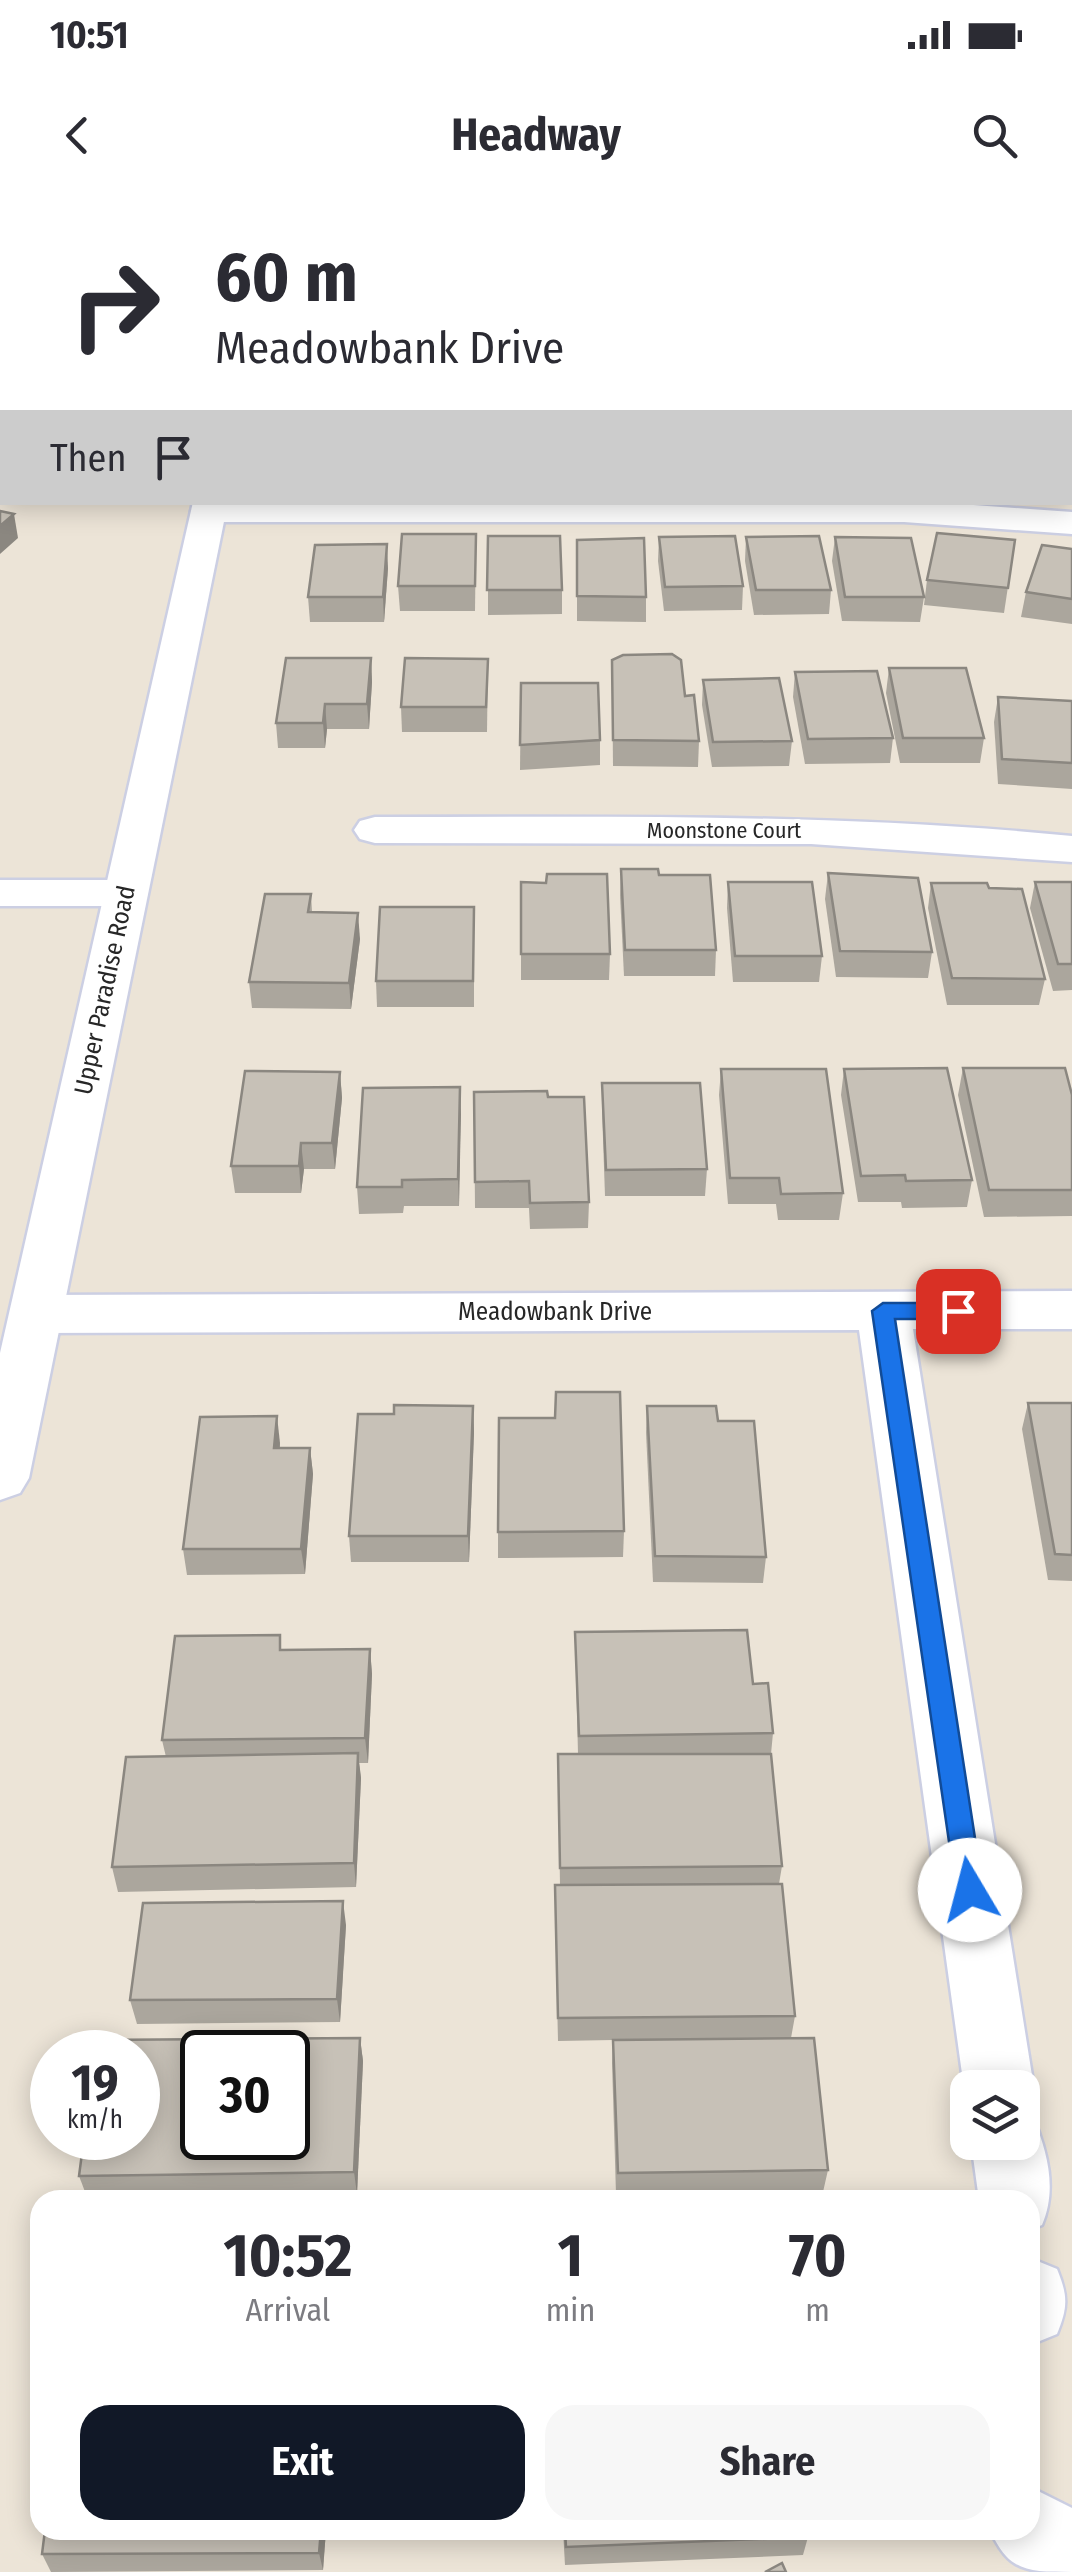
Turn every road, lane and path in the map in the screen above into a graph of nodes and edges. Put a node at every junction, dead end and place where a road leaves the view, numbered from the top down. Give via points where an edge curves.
1 (210, 506) edge
2 (942, 507) edge
3 (1072, 524) edge
4 (375, 830) dead end
5 (1072, 849) edge
6 (123, 893) junction
7 (0, 894) edge
8 (1072, 1310) edge
9 (883, 1311) junction
10 (38, 1314) junction
11 (0, 1478) edge
12 (996, 2070) edge
13 (1010, 2160) edge
14 (1014, 2190) edge
15 (1040, 2535) edge
16 (1072, 2556) edge

1 - 2 street
1 - 6 street, Upper Paradise Road
2 - 3 street
4 - 5 street, Moonstone Court via 897,832
6 - 7 street
6 - 10 street, Upper Paradise Road
8 - 9 street, Meadowbank Drive
9 - 10 street, Meadowbank Drive
9 - 12 street
10 - 11 street, Upper Paradise Road
13 - 14 street
15 - 16 street

